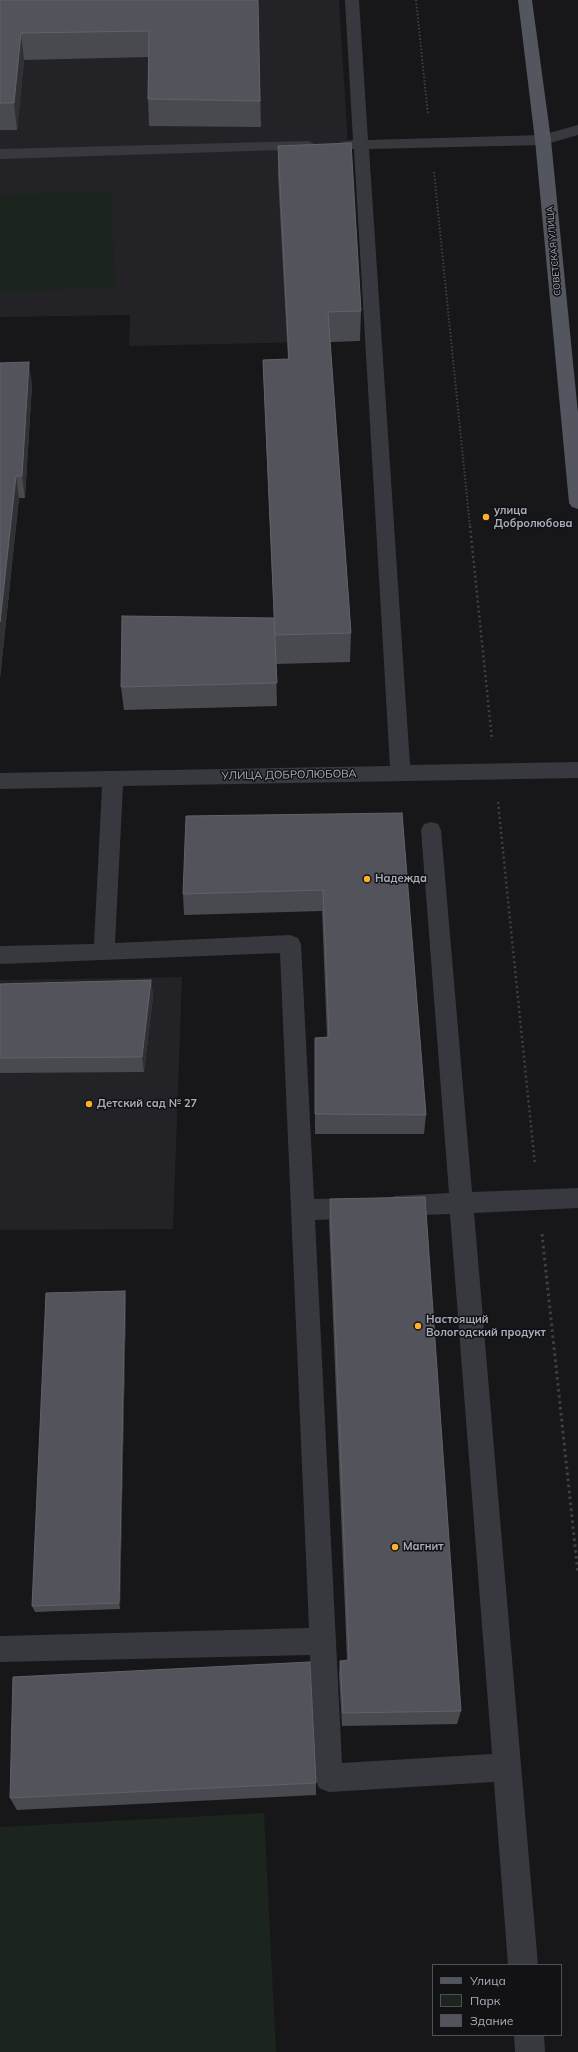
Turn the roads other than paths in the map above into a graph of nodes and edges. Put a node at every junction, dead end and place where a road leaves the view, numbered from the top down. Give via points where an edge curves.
1 (352, 0) edge
2 (525, 0) edge
3 (578, 130) edge
4 (543, 140) junction
5 (361, 144) junction
6 (0, 154) edge
7 (578, 503) edge
8 (578, 770) edge
9 (400, 773) junction
10 (113, 779) junction
11 (0, 781) edge
12 (431, 830) dead end
13 (104, 952) junction
14 (0, 954) edge
15 (578, 1198) edge
16 (461, 1203) junction
17 (303, 1210) junction
18 (323, 1641) junction
19 (0, 1649) edge
20 (507, 1767) junction
21 (523, 1964) edge
22 (529, 2036) edge
23 (530, 2052) edge

1 - 5 street
2 - 4 main road, СОВЕТСКАЯ УЛИЦА
3 - 4 street
4 - 5 street
4 - 7 main road, СОВЕТСКАЯ УЛИЦА
5 - 6 street
5 - 9 street
8 - 9 street, УЛИЦА ДОБРОЛЮБОВА
9 - 10 street, УЛИЦА ДОБРОЛЮБОВА
10 - 11 street, УЛИЦА ДОБРОЛЮБОВА
10 - 13 street
12 - 16 street
13 - 14 street
13 - 17 street via 290,944
15 - 16 street
16 - 17 street
16 - 20 street
17 - 18 street
18 - 19 street
18 - 20 street via 329,1778
20 - 21 street
22 - 23 street

